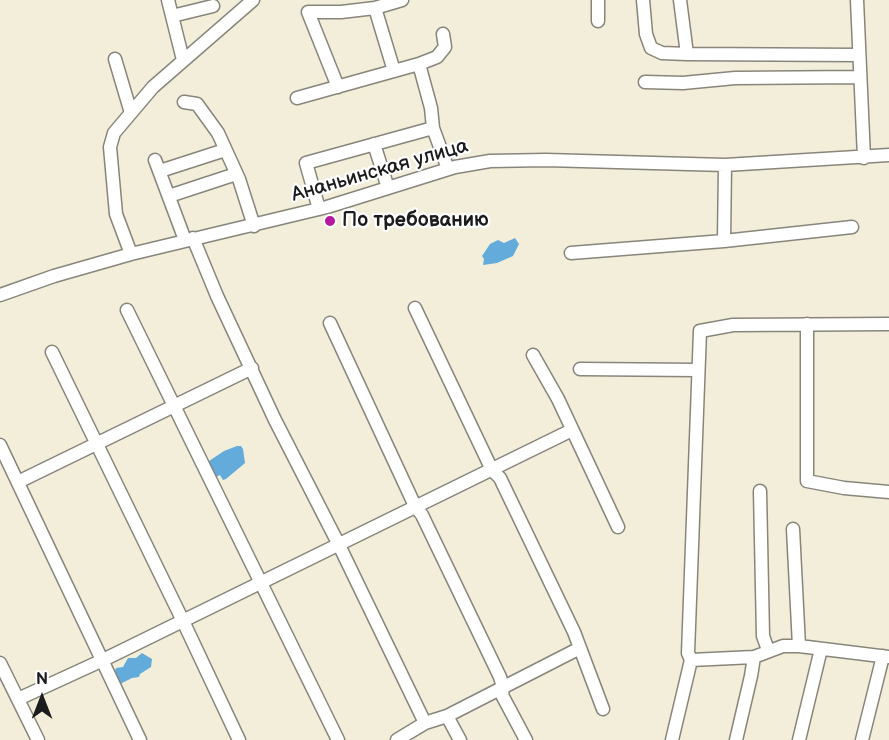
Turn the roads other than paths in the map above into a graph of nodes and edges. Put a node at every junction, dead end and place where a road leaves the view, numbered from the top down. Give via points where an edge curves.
1 (168, 0) edge
2 (235, 0) edge
3 (253, 0) edge
4 (402, 0) edge
5 (598, 0) edge
6 (643, 0) edge
7 (680, 0) edge
8 (856, 0) edge
9 (213, 6) dead end
10 (375, 8) junction
11 (236, 15) junction
12 (172, 16) junction
13 (598, 21) dead end
14 (443, 34) dead end
15 (687, 54) junction
16 (859, 55) junction
17 (115, 59) dead end
18 (183, 60) junction
19 (419, 64) junction
20 (394, 71) junction
21 (860, 77) junction
22 (645, 82) dead end
23 (338, 87) junction
24 (297, 98) dead end
25 (184, 102) dead end
26 (131, 113) junction
27 (433, 128) junction
28 (374, 144) junction
29 (225, 150) junction
30 (889, 155) edge
31 (864, 158) junction
32 (725, 165) junction
33 (448, 169) junction
34 (236, 174) junction
35 (388, 188) junction
36 (169, 196) junction
37 (319, 209) junction
38 (254, 226) junction
39 (852, 227) dead end
40 (189, 239) junction
41 (724, 241) junction
42 (571, 253) dead end
43 (131, 254) junction
44 (0, 295) edge
45 (415, 308) dead end
46 (127, 310) dead end
47 (330, 323) dead end
48 (807, 324) junction
49 (889, 324) edge
50 (52, 352) dead end
51 (533, 355) dead end
52 (252, 368) junction
53 (580, 369) dead end
54 (697, 370) junction
55 (175, 405) junction
56 (572, 430) junction
57 (98, 444) junction
58 (0, 445) edge
59 (492, 470) junction
60 (18, 482) junction
61 (760, 491) dead end
62 (889, 492) edge
63 (415, 506) junction
64 (618, 527) dead end
65 (794, 529) dead end
66 (338, 543) junction
67 (261, 582) junction
68 (183, 621) junction
69 (799, 646) junction
70 (580, 648) junction
71 (821, 649) junction
72 (768, 650) junction
73 (754, 657) junction
74 (886, 657) edge
75 (103, 660) junction
76 (691, 660) junction
77 (0, 663) edge
78 (503, 687) junction
79 (18, 699) junction
80 (603, 709) dead end
81 (447, 716) junction
82 (425, 723) junction
83 (38, 740) edge
84 (140, 740) edge
85 (239, 740) edge
86 (338, 740) edge
87 (398, 740) edge
88 (460, 740) edge
89 (526, 740) edge
90 (672, 740) edge
91 (736, 740) edge
92 (799, 740) edge
93 (862, 740) edge

1 - 12 street
2 - 11 street
3 - 11 street
4 - 10 street
5 - 13 street
6 - 15 street via 651,48 662,53
7 - 15 street
8 - 16 street
9 - 12 street
10 - 20 street
10 - 23 street via 308,12
11 - 18 street
12 - 18 street
14 - 19 street via 445,47 437,57
15 - 16 street
16 - 21 street
17 - 26 street
18 - 26 street
19 - 20 street
19 - 27 street
20 - 23 street
21 - 22 street
21 - 31 street
23 - 24 street
25 - 29 street via 197,104
26 - 43 street via 114,134 110,147 116,214
27 - 28 street
27 - 33 street
28 - 35 street
28 - 37 street via 306,164
29 - 34 street
29 - 36 street via 158,165
30 - 31 street, Ананьинская улица
31 - 32 street, Ананьинская улица
32 - 33 street, Ананьинская улица via 513,160
32 - 41 street
33 - 35 street, Ананьинская улица
34 - 36 street
34 - 38 street
35 - 37 street, Ананьинская улица
36 - 40 street
37 - 38 street, Ананьинская улица
38 - 40 street, Ананьинская улица
39 - 41 street
40 - 43 street, Ананьинская улица
40 - 52 street
41 - 42 street
43 - 44 street, Ананьинская улица
45 - 59 street
46 - 55 street
47 - 63 street
48 - 49 street
48 - 54 street via 733,325 700,331
48 - 62 street via 807,481
50 - 57 street
51 - 56 street
52 - 55 street
52 - 66 street
53 - 54 street
54 - 76 street via 688,653
55 - 57 street
55 - 67 street
56 - 59 street
56 - 64 street
57 - 60 street
57 - 68 street
58 - 60 street
59 - 63 street
59 - 70 street via 500,478
60 - 75 street
61 - 72 street via 763,636
63 - 66 street
63 - 78 street
65 - 69 street
66 - 67 street
66 - 82 street
67 - 68 street
67 - 86 street
68 - 75 street
68 - 85 street
69 - 71 street
69 - 72 street
70 - 78 street
70 - 80 street
71 - 74 street
71 - 92 street
72 - 73 street
73 - 76 street
73 - 91 street
74 - 93 street
75 - 79 street
75 - 84 street
76 - 90 street
77 - 79 street
78 - 81 street
78 - 89 street via 502,695
79 - 83 street
81 - 82 street
81 - 88 street
82 - 87 street

